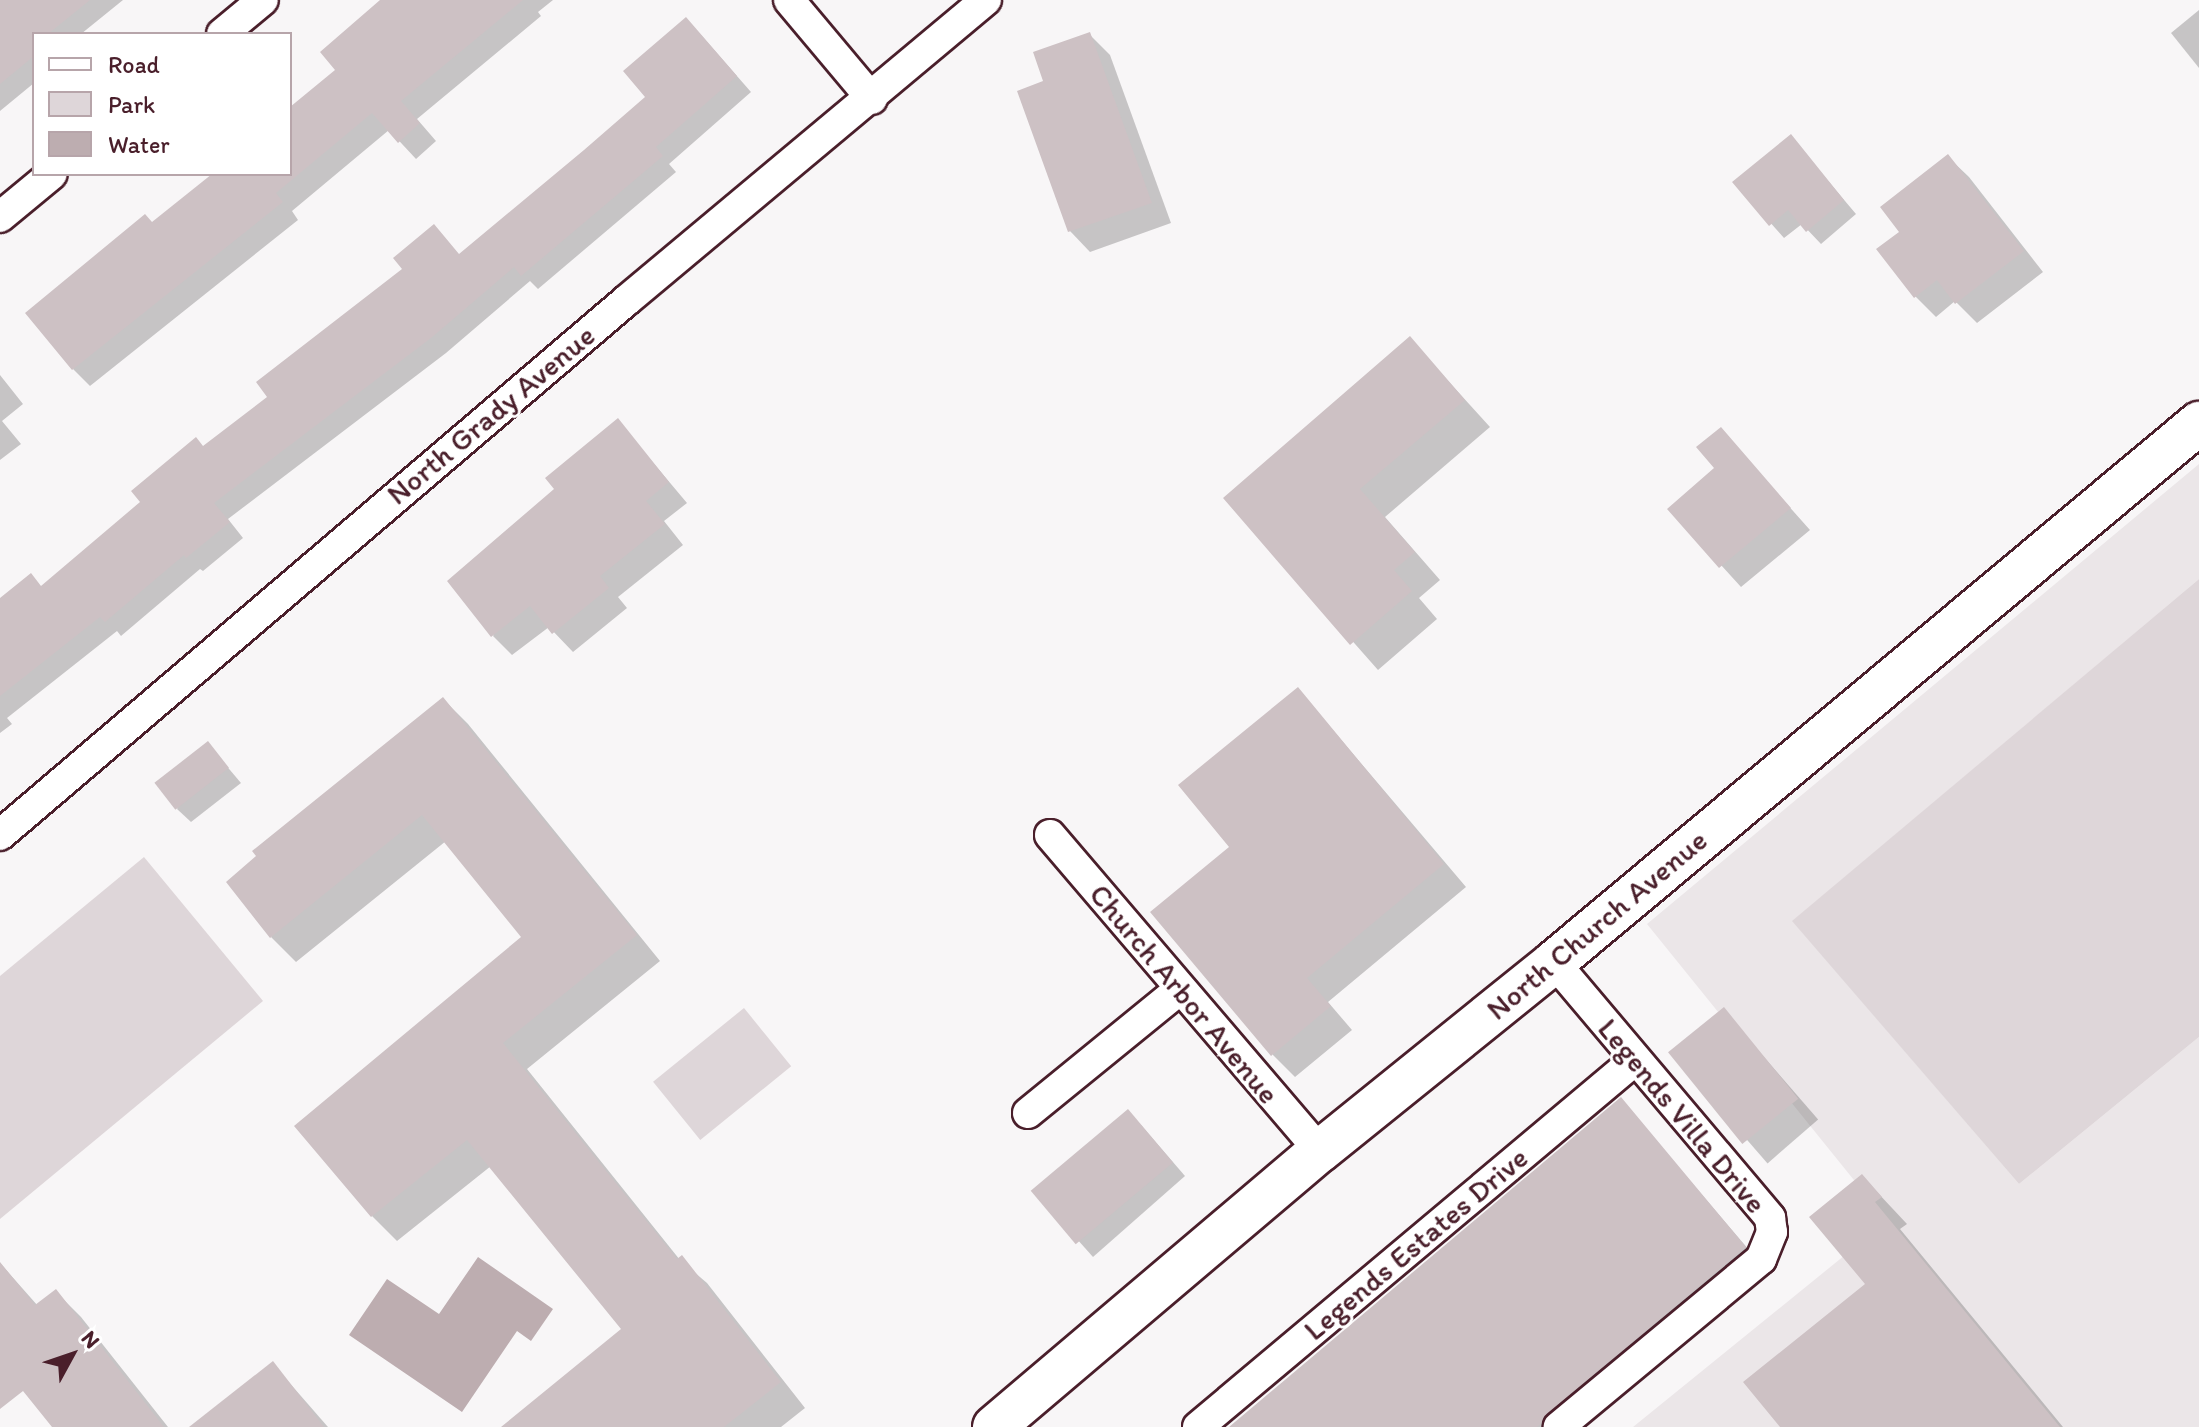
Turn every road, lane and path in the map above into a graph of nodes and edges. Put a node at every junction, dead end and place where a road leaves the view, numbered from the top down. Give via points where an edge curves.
1 (263, 0) edge
2 (789, 0) edge
3 (986, 0) edge
4 (224, 32) edge
5 (872, 99) junction
6 (50, 176) edge
7 (0, 217) edge
8 (2199, 423) edge
9 (0, 835) edge
10 (1050, 835) dead end
11 (1554, 962) junction
12 (1179, 990) junction
13 (1635, 1060) junction
14 (1028, 1113) dead end
15 (1320, 1151) junction
16 (994, 1427) edge
17 (1198, 1427) edge
18 (1559, 1427) edge

1 - 4 street
2 - 5 street
3 - 5 street, North Grady Avenue
5 - 9 street, North Grady Avenue via 614,310
6 - 7 street
8 - 11 street, North Church Avenue
10 - 12 street, Church Arbor Avenue
11 - 13 street, Legends Villa Drive
11 - 15 street, North Church Avenue
12 - 14 street
12 - 15 street, Church Arbor Avenue
13 - 17 street, Legends Estates Drive
13 - 18 street, Legends Villa Drive via 1770,1218 1772,1232 1761,1259
15 - 16 street, North Church Avenue

